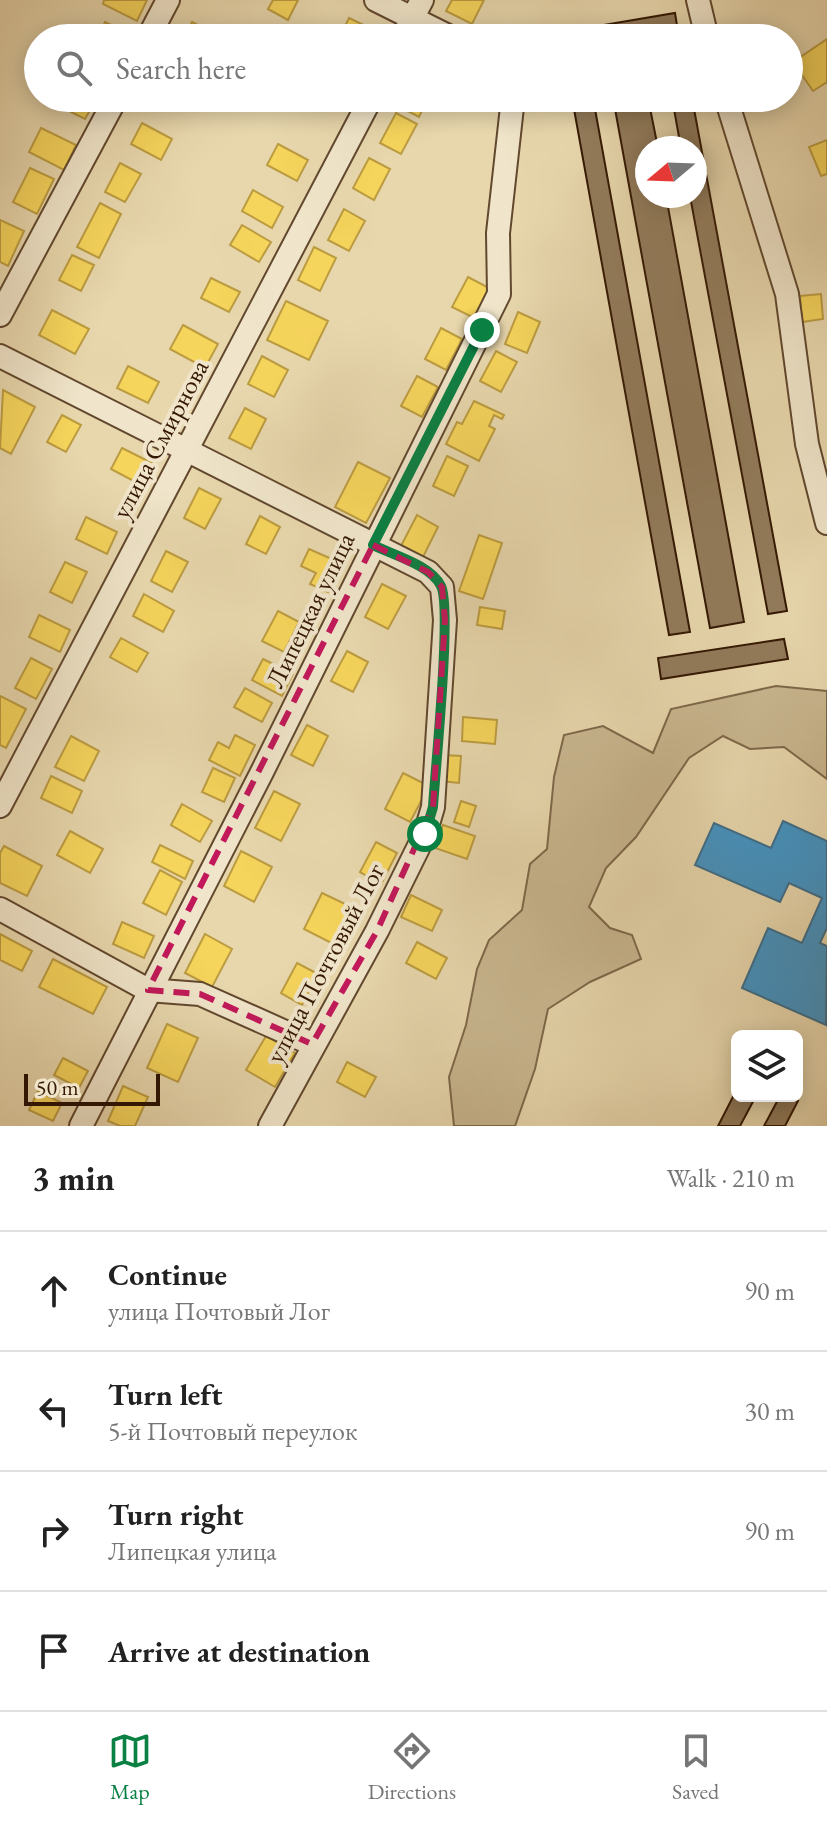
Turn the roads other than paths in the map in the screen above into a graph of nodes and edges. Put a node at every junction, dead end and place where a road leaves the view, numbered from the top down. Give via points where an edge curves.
1 (168, 0) edge
2 (376, 0) edge
3 (698, 0) edge
4 (412, 19) edge
5 (155, 24) edge
6 (704, 24) edge
7 (109, 112) edge
8 (364, 112) edge
9 (511, 112) edge
10 (730, 112) edge
11 (0, 315) edge
12 (0, 356) edge
13 (185, 450) junction
14 (827, 523) edge
15 (373, 545) junction
16 (0, 806) edge
17 (0, 909) edge
18 (148, 990) junction
19 (312, 1044) junction
20 (81, 1126) edge
21 (270, 1126) edge

1 - 5 street
2 - 4 street
3 - 6 street
7 - 11 street
8 - 13 street, улица Смирнова
9 - 15 street, Липецкая улица via 499,219 499,294
10 - 14 street via 787,294 807,444
12 - 13 street
13 - 15 street
13 - 16 street, улица Смирнова
15 - 18 street, Липецкая улица
15 - 19 street, улица Почтовый Лог via 428,572 442,587 445,620 433,807 377,931
17 - 18 street
18 - 19 street via 200,994
18 - 20 street, Липецкая улица
19 - 21 street, улица Почтовый Лог

